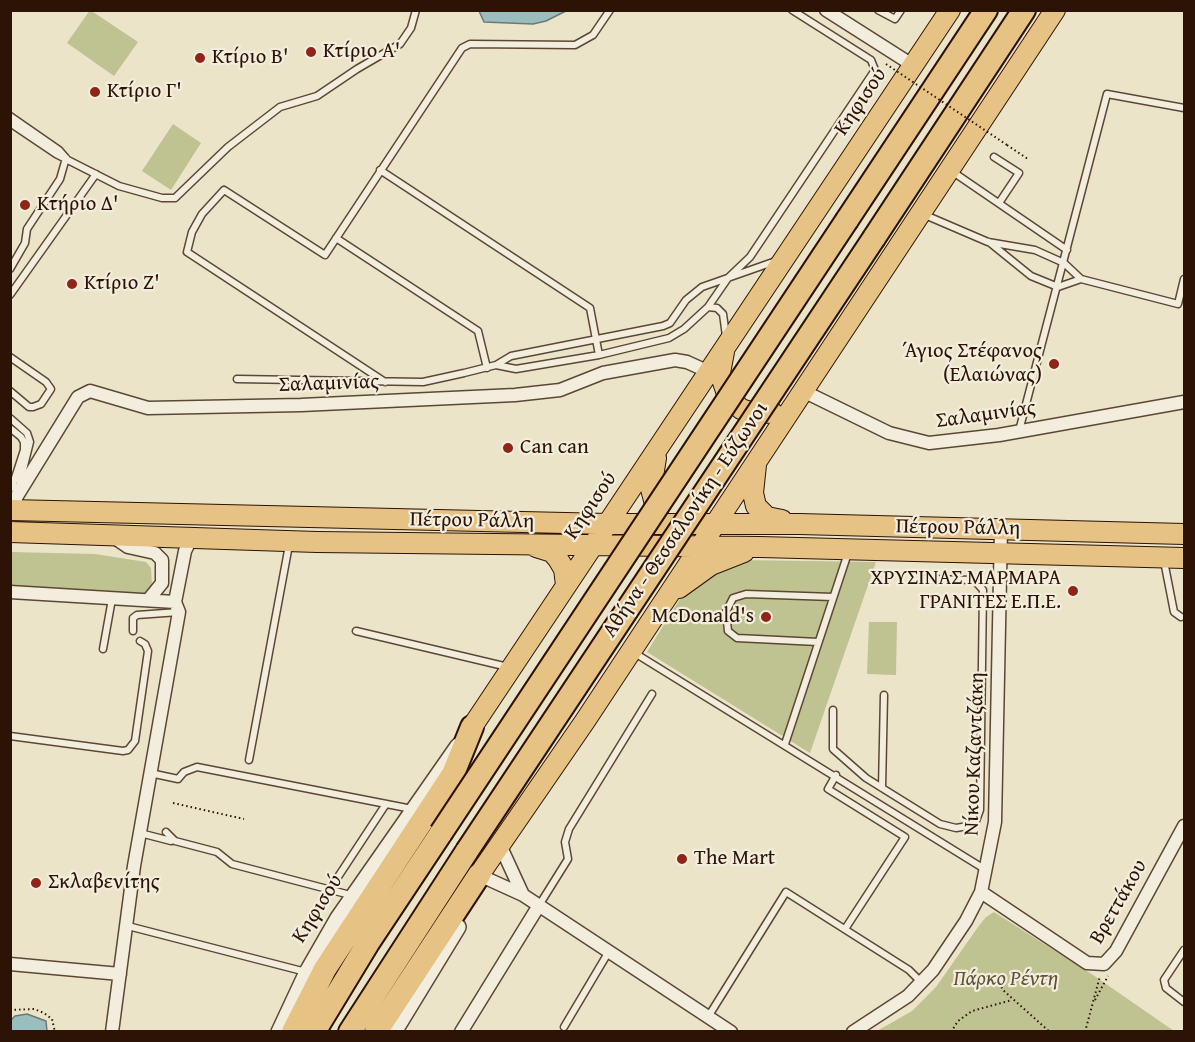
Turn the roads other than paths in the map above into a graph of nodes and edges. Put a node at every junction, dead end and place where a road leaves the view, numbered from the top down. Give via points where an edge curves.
1 (416, 10) edge
2 (610, 10) edge
3 (792, 10) edge
4 (826, 10) edge
5 (878, 10) edge
6 (901, 10) edge
7 (986, 10) edge
8 (1024, 10) edge
9 (1055, 10) edge
10 (948, 12) edge
11 (914, 66) junction
12 (1185, 108) edge
13 (10, 116) edge
14 (10, 123) edge
15 (994, 157) dead end
16 (66, 158) junction
17 (380, 170) junction
18 (950, 170) junction
19 (96, 174) junction
20 (999, 203) junction
21 (921, 213) junction
22 (336, 238) junction
23 (988, 242) junction
24 (1067, 250) junction
25 (788, 254) junction
26 (1064, 263) junction
27 (10, 269) edge
28 (728, 278) junction
29 (1081, 279) junction
30 (1185, 279) edge
31 (1058, 287) junction
32 (10, 295) edge
33 (708, 307) junction
34 (596, 340) junction
35 (726, 347) junction
36 (599, 355) junction
37 (10, 357) edge
38 (496, 365) junction
39 (487, 368) junction
40 (709, 372) junction
41 (237, 379) dead end
42 (385, 382) junction
43 (10, 391) edge
44 (803, 391) junction
45 (1185, 402) edge
46 (10, 418) edge
47 (10, 428) edge
48 (1019, 431) junction
49 (659, 447) junction
50 (762, 453) junction
51 (13, 505) edge
52 (608, 524) junction
53 (661, 524) junction
54 (715, 524) junction
55 (799, 524) junction
56 (1001, 529) junction
57 (10, 532) edge
58 (109, 534) junction
59 (1185, 534) edge
60 (192, 537) junction
61 (290, 541) junction
62 (531, 546) junction
63 (592, 547) junction
64 (636, 547) junction
65 (760, 547) junction
66 (699, 548) junction
67 (849, 549) junction
68 (1001, 553) junction
69 (1164, 557) junction
70 (1185, 558) edge
71 (925, 579) dead end
72 (566, 585) junction
73 (10, 592) edge
74 (834, 597) junction
75 (112, 599) junction
76 (149, 599) junction
77 (663, 602) junction
78 (177, 607) junction
79 (1181, 617) dead end
80 (133, 631) dead end
81 (356, 631) dead end
82 (140, 641) dead end
83 (818, 642) junction
84 (983, 645) junction
85 (998, 646) junction
86 (103, 648) dead end
87 (631, 651) junction
88 (511, 668) junction
89 (652, 694) dead end
90 (884, 696) dead end
91 (833, 710) dead end
92 (472, 727) junction
93 (10, 736) edge
94 (784, 744) junction
95 (249, 760) dead end
96 (150, 773) junction
97 (836, 775) junction
98 (882, 788) junction
99 (386, 804) junction
100 (413, 809) junction
101 (1185, 826) edge
102 (166, 832) dead end
103 (140, 833) junction
104 (175, 842) junction
105 (500, 845) junction
106 (987, 871) junction
107 (479, 875) junction
108 (330, 889) junction
109 (981, 892) junction
110 (523, 895) junction
111 (355, 896) junction
112 (538, 907) junction
113 (124, 925) junction
114 (845, 929) junction
115 (1185, 950) edge
116 (608, 953) junction
117 (10, 964) edge
118 (307, 972) junction
119 (120, 974) junction
120 (922, 982) junction
121 (1185, 1002) edge
122 (708, 1017) junction
123 (564, 1026) dead end
124 (725, 1030) edge
125 (858, 1030) edge
126 (112, 1032) edge
127 (279, 1032) edge
128 (293, 1032) edge
129 (314, 1032) edge
130 (350, 1032) edge
131 (376, 1032) edge
132 (394, 1032) edge
133 (461, 1032) edge

1 - 19 lane via 411,28 400,44 317,96 280,107 228,147 179,196 162,198 140,193
2 - 17 lane via 593,35 575,45 470,44 462,48
3 - 28 lane via 871,60 875,70 750,257
4 - 11 street
5 - 6 lane via 895,19
7 - 129 highway, Αθήνα - Θεσσαλονίκη - Εύζωνοι, bridge via 362,952
8 - 130 highway, Αθήνα - Θεσσαλονίκη - Εύζωνοι, bridge
9 - 18 main road
10 - 11 main road, Κηφισού
11 - 25 main road, Κηφισού
12 - 24 lane via 1107,94
13 - 16 lane
14 - 16 lane
15 - 20 lane via 1019,173
16 - 19 lane
16 - 27 lane via 60,179 27,229 25,243
17 - 22 lane
17 - 34 lane via 590,308
18 - 20 lane
18 - 21 main road
19 - 32 lane
20 - 24 lane
21 - 23 lane
21 - 44 main road
22 - 39 lane via 478,331
22 - 42 lane via 325,255 224,190 196,223 187,252
23 - 26 lane via 1035,250
23 - 31 lane via 1031,276
24 - 26 lane
25 - 28 lane
25 - 35 main road, Κηφισού
26 - 29 lane
26 - 31 lane
28 - 33 lane
28 - 34 lane via 694,292 670,323
29 - 30 lane via 1178,304
29 - 31 lane
31 - 48 lane
33 - 35 lane via 723,314
33 - 36 lane via 677,334
34 - 36 lane
34 - 38 lane via 511,356
35 - 40 main road, Κηφισού
35 - 44 main road via 721,381 728,397 741,409 758,414 776,413
36 - 38 lane via 516,369
37 - 43 lane via 51,390 33,407
38 - 39 lane
39 - 42 lane via 423,382
40 - 49 main road, Κηφισού
40 - 51 street, Σαλαμινίας via 675,360 603,373 560,390 301,405 148,408 90,391 78,398
41 - 42 lane
44 - 48 street, Σαλαμινίας via 874,427 918,442 940,443
44 - 50 main road
45 - 48 street, Σαλαμινίας
46 - 51 lane via 27,433 30,442
47 - 51 lane via 24,442 13,484
49 - 52 main road, Κηφισού
49 - 53 main road via 651,489
50 - 54 main road
50 - 55 main road via 753,479 756,506 767,517
51 - 52 main road, Πέτρου Ράλλη
52 - 53 main road, Πέτρου Ράλλη
52 - 63 main road, Κηφισού
52 - 64 main road
53 - 54 main road, Πέτρου Ράλλη
53 - 66 main road via 682,542
54 - 55 main road, Πέτρου Ράλλη
54 - 66 main road
55 - 56 main road, Πέτρου Ράλλη
56 - 59 main road, Πέτρου Ράλλη
56 - 68 street, Νίκου Καζαντζάκη
57 - 58 main road, Πέτρου Ράλλη
58 - 60 main road, Πέτρου Ράλλη
58 - 76 street via 128,547 155,553 162,560 162,582
60 - 61 main road, Πέτρου Ράλλη
60 - 78 street via 185,552
61 - 62 main road, Πέτρου Ράλλη
61 - 95 lane
62 - 63 main road, Πέτρου Ράλλη
62 - 72 main road via 552,552 564,569
63 - 64 main road, Πέτρου Ράλλη
63 - 72 main road, Κηφισού
64 - 66 main road, Πέτρου Ράλλη
64 - 87 main road via 650,580 646,618
65 - 66 main road, Πέτρου Ράλλη
65 - 67 main road, Πέτρου Ράλλη
65 - 77 main road via 711,565
66 - 77 main road
67 - 68 main road, Πέτρου Ράλλη
67 - 74 lane
68 - 69 main road, Πέτρου Ράλλη
68 - 85 street, Νίκου Καζαντζάκη
69 - 70 main road, Πέτρου Ράλλη
69 - 79 lane via 1174,612
71 - 84 lane via 971,580 981,585
72 - 88 main road, Κηφισού
73 - 75 street
74 - 83 lane
74 - 83 lane via 746,594 733,598 726,612 728,631 737,638
75 - 76 street
75 - 86 lane
76 - 78 street
77 - 87 main road
78 - 80 lane via 136,615
78 - 96 street
81 - 88 lane
82 - 93 lane via 148,651 135,741 128,750
83 - 94 lane
84 - 85 lane
84 - 98 lane via 980,810 976,820 963,827 945,826
85 - 106 street, Νίκου Καζαντζάκη via 995,822
87 - 94 lane
87 - 105 main road
88 - 92 main road, Κηφισού
89 - 112 lane via 569,830 565,842 568,859
90 - 98 lane
91 - 98 lane via 835,752
92 - 100 street, Κηφισού
92 - 128 highway via 453,774 325,969
94 - 97 lane
96 - 99 lane via 178,779 183,772 197,767
96 - 103 street
97 - 106 lane
97 - 114 lane via 828,789 905,837
99 - 100 lane
99 - 108 lane
100 - 111 street, Κηφισού
101 - 109 street, Βρεττάκου via 1116,951 1109,961 1099,965 1087,963
102 - 104 lane
103 - 104 lane
103 - 113 street
104 - 108 lane via 217,852 232,864
105 - 107 main road
105 - 110 street
106 - 109 street, Νίκου Καζαντζάκη
107 - 110 street
107 - 131 highway
107 - 132 street via 460,923
108 - 111 lane
109 - 120 street, Νίκου Καζαντζάκη via 944,956
110 - 112 street
111 - 118 street, Κηφισού
112 - 116 street
112 - 133 street
113 - 118 lane
113 - 119 street
114 - 120 lane
114 - 122 lane via 786,892
115 - 121 lane via 1164,980 1166,988
116 - 122 street
116 - 123 lane
117 - 119 street
118 - 127 street, Κηφισού
119 - 126 street
120 - 125 street, Νίκου Καζαντζάκη
122 - 124 street

